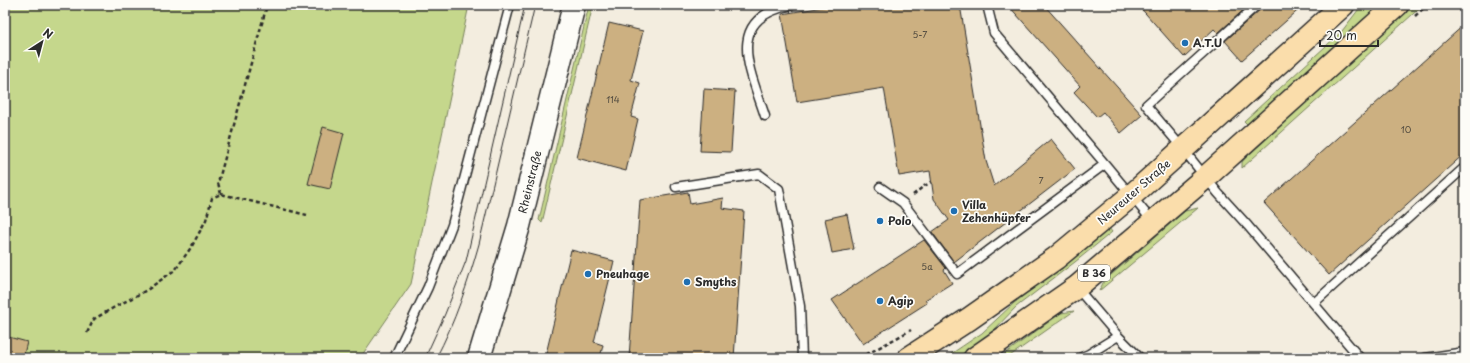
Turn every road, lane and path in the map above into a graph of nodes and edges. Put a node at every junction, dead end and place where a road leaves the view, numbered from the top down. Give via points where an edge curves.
1 (267, 5) edge
2 (510, 5) edge
3 (574, 5) edge
4 (792, 5) edge
5 (987, 5) edge
6 (1257, 5) edge
7 (1343, 5) edge
8 (1397, 5) edge
9 (765, 116) dead end
10 (1183, 149) junction
11 (1105, 164) junction
12 (1465, 168) edge
13 (1206, 177) junction
14 (932, 182) dead end
15 (924, 186) dead end
16 (676, 187) dead end
17 (880, 187) dead end
18 (221, 194) junction
19 (1132, 195) junction
20 (307, 215) dead end
21 (1154, 223) junction
22 (1077, 287) junction
23 (1314, 303) junction
24 (914, 328) dead end
25 (87, 333) dead end
26 (1118, 336) junction
27 (1465, 352) edge
28 (394, 358) edge
29 (479, 358) edge
30 (802, 358) edge
31 (860, 358) edge
32 (910, 358) edge
33 (975, 358) edge
34 (1079, 358) edge
35 (1140, 358) edge
36 (1360, 358) edge
37 (1425, 358) edge

1 - 18 path via 218,183
2 - 28 lane via 452,225 428,287
3 - 29 main road, Rheinstraße via 519,226
4 - 9 lane via 768,12 752,27 747,36 746,56
5 - 11 lane via 994,33
6 - 10 lane via 1146,105
7 - 10 main road, Neureuter Straße
8 - 13 main road, B 36
10 - 13 lane
10 - 19 main road, Neureuter Straße
11 - 17 lane via 957,274 903,203
11 - 19 lane
12 - 23 lane
13 - 21 main road, B 36
13 - 23 lane
14 - 15 path
16 - 30 lane via 759,174 779,189 800,306
18 - 20 path
18 - 25 path via 212,198 206,220 176,269 147,290 94,319
19 - 21 lane
19 - 32 main road, Neureuter Straße via 1056,258
21 - 22 main road, B 36
22 - 26 lane
22 - 33 main road, B 36
23 - 36 lane
24 - 31 path
26 - 34 lane
26 - 35 lane
27 - 37 lane

